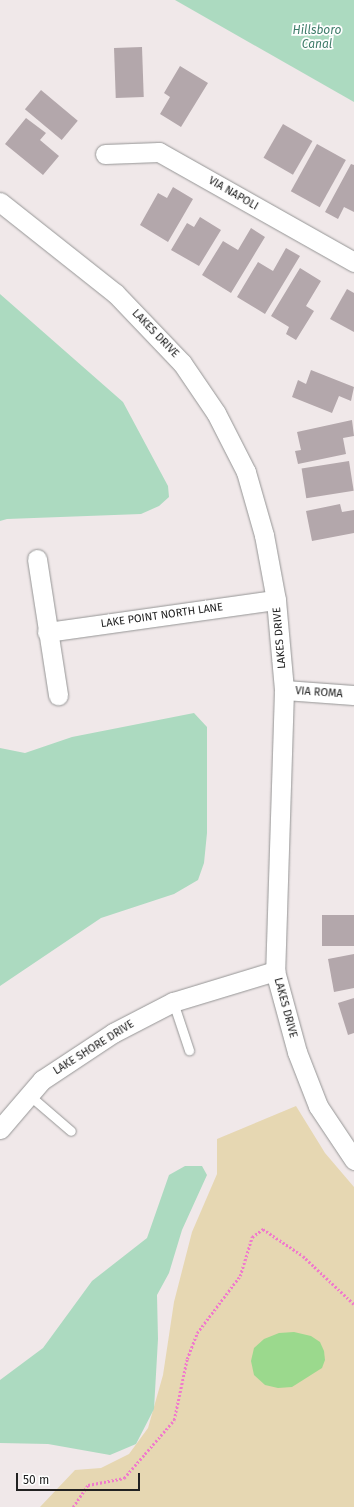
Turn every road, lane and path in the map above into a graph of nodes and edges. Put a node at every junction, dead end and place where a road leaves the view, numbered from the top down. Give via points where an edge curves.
1 (105, 154) dead end
2 (0, 202) edge
3 (354, 262) edge
4 (37, 560) dead end
5 (276, 600) junction
6 (47, 632) junction
7 (284, 690) junction
8 (58, 695) dead end
9 (354, 695) edge
10 (275, 971) junction
11 (173, 1002) junction
12 (189, 1050) dead end
13 (29, 1095) junction
14 (0, 1129) edge
15 (71, 1131) dead end
16 (354, 1160) edge
17 (354, 1304) edge
18 (73, 1507) edge

1 - 3 street, VIA NAPOLI via 158,152
2 - 5 street, LAKES DRIVE via 115,293 182,363 216,413 246,472 264,535
4 - 6 street
5 - 6 street, LAKE POINT NORTH LANE
5 - 7 street, LAKES DRIVE
6 - 8 street
7 - 9 street, VIA ROMA
7 - 10 street, LAKES DRIVE
10 - 11 street, LAKE SHORE DRIVE
10 - 16 street, LAKES DRIVE via 297,1052 318,1106
11 - 12 lane
11 - 13 street, LAKE SHORE DRIVE via 113,1033 42,1080
13 - 14 street, LAKE SHORE DRIVE
13 - 15 lane
17 - 18 path via 303,1256 263,1229 252,1237 240,1276 197,1333 187,1358 174,1420 124,1478 88,1485

